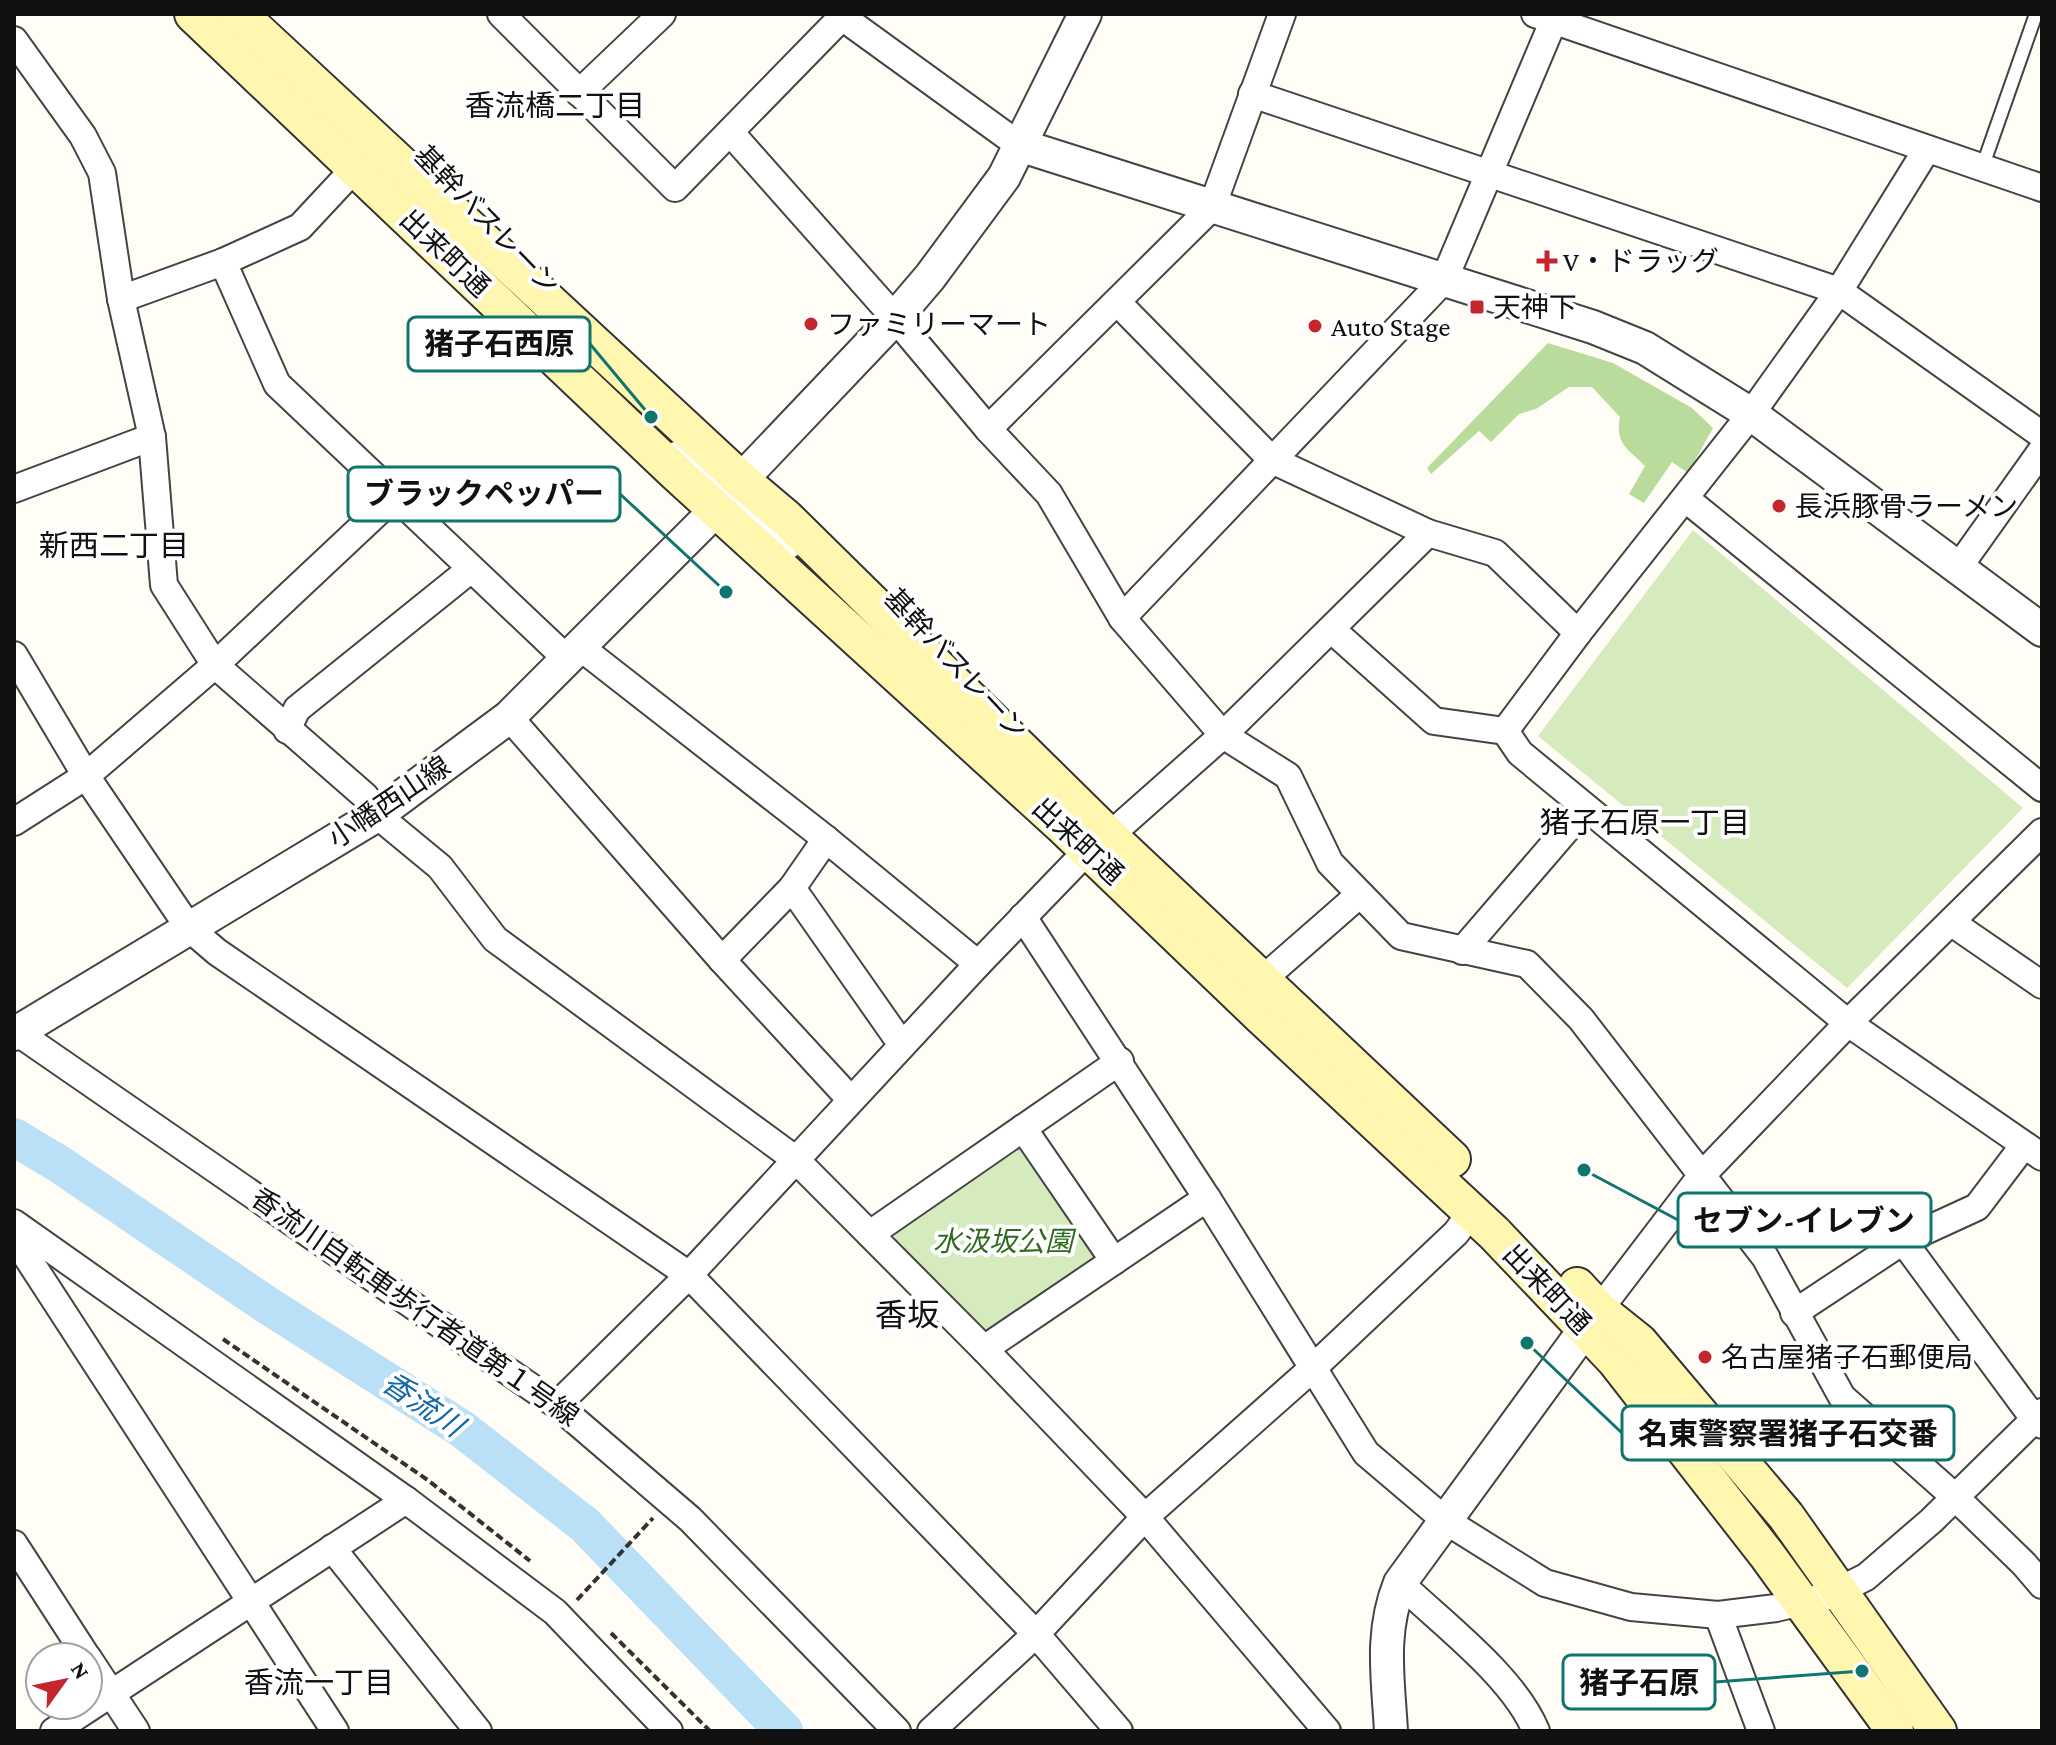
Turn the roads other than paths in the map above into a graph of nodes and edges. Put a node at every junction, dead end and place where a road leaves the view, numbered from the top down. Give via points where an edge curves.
1 (193, 14) edge
2 (239, 14) edge
3 (501, 14) edge
4 (662, 14) edge
5 (1085, 14) edge
6 (1282, 14) edge
7 (2036, 14) edge
8 (840, 16) edge
9 (1544, 18) edge
10 (2036, 31) edge
11 (14, 40) edge
12 (579, 93) junction
13 (1252, 94) junction
14 (730, 132) junction
15 (1019, 145) junction
16 (1927, 149) junction
17 (356, 167) junction
18 (1982, 168) junction
19 (1487, 173) junction
20 (2042, 188) edge
21 (1212, 207) junction
22 (223, 262) junction
23 (1444, 280) junction
24 (1839, 291) junction
25 (121, 299) junction
26 (1117, 302) junction
27 (895, 318) junction
28 (1751, 414) junction
29 (988, 429) junction
30 (2042, 435) edge
31 (152, 437) junction
32 (2042, 450) edge
33 (1272, 460) junction
34 (14, 489) edge
35 (729, 495) junction
36 (395, 496) junction
37 (1686, 499) junction
38 (1428, 533) junction
39 (1958, 568) junction
40 (471, 569) junction
41 (1122, 618) junction
42 (1331, 629) junction
43 (2042, 630) edge
44 (1578, 633) junction
45 (574, 654) junction
46 (14, 655) edge
47 (215, 665) junction
48 (509, 717) junction
49 (287, 730) junction
50 (1505, 731) junction
51 (1223, 735) junction
52 (86, 776) junction
53 (2042, 788) edge
54 (1585, 808) junction
55 (377, 815) junction
56 (14, 822) edge
57 (2042, 832) edge
58 (1088, 838) junction
59 (826, 839) junction
60 (792, 888) junction
61 (1359, 895) junction
62 (1023, 917) junction
63 (1952, 923) junction
64 (189, 928) junction
65 (1462, 951) junction
66 (722, 960) junction
67 (978, 964) junction
68 (1263, 979) junction
69 (2042, 985) edge
70 (1848, 1023) junction
71 (15, 1032) edge
72 (902, 1045) junction
73 (1120, 1061) junction
74 (851, 1100) junction
75 (1023, 1128) junction
76 (2033, 1151) edge
77 (795, 1159) junction
78 (1702, 1175) junction
79 (1207, 1198) junction
80 (1472, 1211) junction
81 (14, 1223) edge
82 (870, 1234) junction
83 (14, 1237) edge
84 (1903, 1241) junction
85 (1114, 1261) junction
86 (689, 1275) junction
87 (1794, 1313) junction
88 (1593, 1320) junction
89 (984, 1349) junction
90 (1314, 1367) junction
91 (557, 1405) junction
92 (2040, 1419) edge
93 (1955, 1497) junction
94 (406, 1500) junction
95 (1145, 1517) junction
96 (1446, 1521) junction
97 (14, 1544) edge
98 (332, 1548) junction
99 (1400, 1583) junction
100 (2042, 1585) edge
101 (1821, 1597) junction
102 (250, 1601) junction
103 (1718, 1615) junction
104 (1036, 1634) junction
105 (78, 1641) edge
106 (104, 1681) edge
107 (111, 1692) junction
108 (54, 1731) edge
109 (136, 1731) edge
110 (335, 1731) edge
111 (478, 1731) edge
112 (669, 1731) edge
113 (897, 1731) edge
114 (931, 1731) edge
115 (1119, 1731) edge
116 (1327, 1731) edge
117 (1391, 1731) edge
118 (1536, 1731) edge
119 (1761, 1731) edge
120 (1895, 1731) edge
121 (1913, 1731) edge
122 (1938, 1731) edge

1 - 17 main road, 出来町通
2 - 35 main road, 出来町通
3 - 12 street
4 - 12 street
5 - 15 street
6 - 13 street
7 - 10 lane
8 - 14 street
8 - 15 street
9 - 16 street
9 - 19 street
10 - 18 lane
11 - 25 street via 83,136 102,173
12 - 14 street via 675,188
13 - 19 street
13 - 21 street
14 - 27 street
15 - 21 street
15 - 27 street, 小幡西山線 via 1004,177
16 - 18 street
16 - 24 street
17 - 22 street via 300,227
17 - 35 main road, 出来町通 via 675,472
18 - 20 street
19 - 23 street
19 - 24 street
21 - 23 street
21 - 26 street
22 - 25 street
22 - 36 street via 277,384
23 - 28 street via 1645,348
23 - 33 street
24 - 28 street
24 - 30 street
25 - 31 street
26 - 29 street
26 - 33 street
27 - 29 street
27 - 35 street, 小幡西山線
28 - 37 street
28 - 39 street
29 - 41 street via 1049,494
31 - 34 street
31 - 47 street via 164,585
32 - 39 street
33 - 38 street
33 - 41 street
35 - 45 street, 小幡西山線
35 - 58 main road, 出来町通
35 - 58 main road, 出来町通 via 786,518
36 - 40 street
36 - 47 street
37 - 44 street
37 - 53 street
38 - 42 street
38 - 44 street via 1495,553
39 - 43 street
40 - 45 street
40 - 49 street via 297,709
41 - 51 street
42 - 50 street via 1434,721
42 - 51 street
44 - 50 street
45 - 48 street, 小幡西山線
45 - 59 street
46 - 52 street
47 - 49 street
47 - 52 street
48 - 55 street, 小幡西山線
48 - 66 street
49 - 55 street via 365,796
50 - 54 street via 1520,753
51 - 58 street
51 - 61 street via 1288,776 1330,863
52 - 56 street
52 - 64 street
54 - 65 street
54 - 70 street
55 - 64 street, 小幡西山線
55 - 77 street via 440,867 495,939
57 - 63 street
58 - 62 street
58 - 68 main road, 出来町通
58 - 80 main road, 出来町通 via 1260,1015
59 - 60 street
59 - 67 street
60 - 66 street
60 - 72 street
61 - 65 street via 1401,936
61 - 68 street
62 - 67 street
62 - 73 street
63 - 69 street
63 - 70 street
64 - 71 street, 小幡西山線
64 - 86 street
65 - 78 street via 1527,964 1581,1019
66 - 74 street
67 - 72 street
68 - 88 main road, 出来町通 via 1490,1195
70 - 76 street
70 - 78 street
71 - 91 street
72 - 74 street
73 - 75 street
73 - 79 street
74 - 77 street
75 - 82 street
75 - 85 street
76 - 84 street via 1977,1207
77 - 82 street
77 - 86 street
78 - 87 street via 1765,1257
78 - 88 street
79 - 85 street
79 - 90 street
80 - 88 main road, 出来町通
80 - 90 street via 1456,1233
81 - 94 street
82 - 89 street
83 - 102 street
84 - 87 street
84 - 92 street
85 - 89 street
86 - 91 street
86 - 104 street
87 - 93 street via 1842,1397
88 - 96 street
88 - 101 main road, 出来町通 via 1615,1360 1767,1555
88 - 101 main road, 出来町通 via 1639,1342 1786,1516
89 - 95 street
90 - 95 street
90 - 96 street via 1366,1453
91 - 113 street via 690,1519
92 - 93 street
93 - 100 street
93 - 101 street via 1866,1577
94 - 98 street
94 - 112 street via 555,1612
95 - 104 street
95 - 116 street
96 - 99 street
96 - 103 street via 1545,1583 1631,1607
97 - 105 street
98 - 102 street
98 - 111 street
99 - 117 street via 1390,1609 1386,1646
99 - 118 street via 1504,1681
101 - 103 street
101 - 120 main road, 出来町通
101 - 121 street
101 - 122 main road, 出来町通 via 1874,1639
102 - 107 street
102 - 110 street
103 - 119 street
104 - 114 street
104 - 115 street
106 - 107 street
107 - 108 street
107 - 109 street

